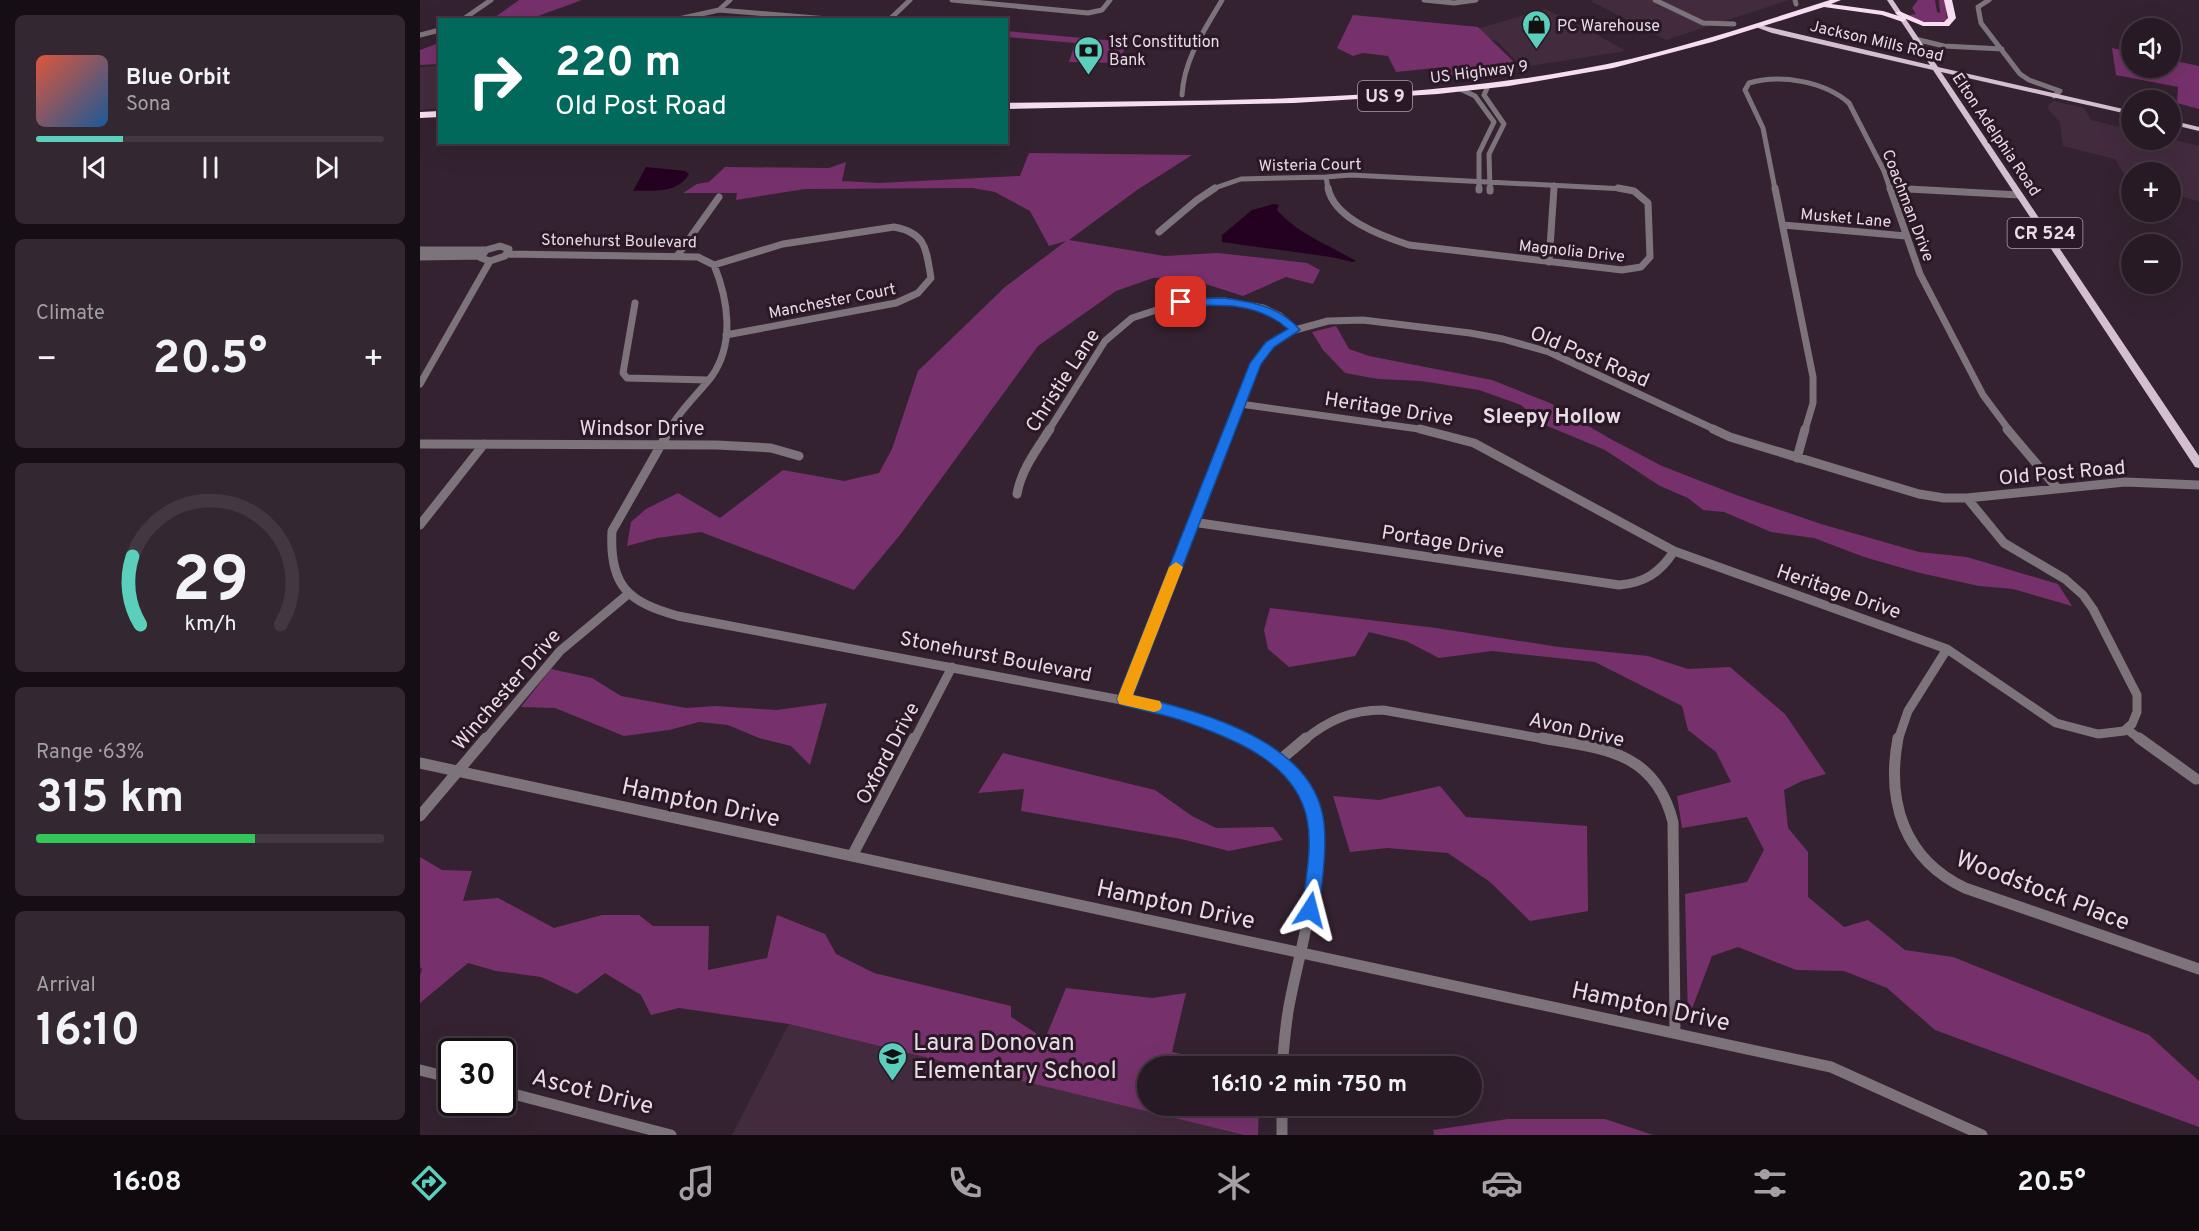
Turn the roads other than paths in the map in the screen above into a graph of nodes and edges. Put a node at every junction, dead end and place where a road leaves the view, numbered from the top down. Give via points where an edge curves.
1 (491, 0) edge
2 (730, 0) edge
3 (910, 0) edge
4 (952, 0) edge
5 (1110, 0) edge
6 (1222, 0) edge
7 (1424, 0) edge
8 (1476, 0) edge
9 (1655, 0) edge
10 (1810, 0) edge
11 (1837, 0) edge
12 (1890, 0) edge
13 (1948, 0) edge
14 (1989, 0) edge
15 (1796, 2) edge
16 (1819, 6) junction
17 (718, 9) junction
18 (1901, 16) junction
19 (465, 18) edge
20 (682, 18) edge
21 (818, 18) edge
22 (890, 18) edge
23 (1704, 22) junction
24 (1734, 24) junction
25 (1756, 26) junction
26 (438, 30) edge
27 (1705, 33) junction
28 (420, 35) edge
29 (1915, 39) junction
30 (1944, 46) junction
31 (2002, 49) junction
32 (1925, 54) junction
33 (1901, 61) junction
34 (1935, 69) junction
35 (1972, 77) junction
36 (1947, 85) junction
37 (1488, 86) junction
38 (2048, 86) junction
39 (1460, 89) junction
40 (1182, 95) junction
41 (2054, 96) junction
42 (1008, 99) edge
43 (2072, 100) junction
44 (1008, 106) edge
45 (2121, 111) edge
46 (438, 114) edge
47 (420, 115) edge
48 (438, 120) edge
49 (420, 121) edge
50 (2181, 125) edge
51 (2199, 129) edge
52 (1326, 176) junction
53 (1479, 181) junction
54 (1490, 182) junction
55 (1554, 185) junction
56 (1890, 188) junction
57 (1479, 190) dead end
58 (1490, 191) dead end
59 (2019, 195) junction
60 (719, 197) dead end
61 (1783, 225) junction
62 (1159, 232) dead end
63 (1906, 236) junction
64 (420, 250) edge
65 (484, 253) junction
66 (508, 254) junction
67 (677, 256) junction
68 (420, 257) edge
69 (490, 261) junction
70 (1549, 262) junction
71 (714, 264) junction
72 (635, 303) dead end
73 (1295, 330) junction
74 (726, 334) junction
75 (708, 380) junction
76 (420, 384) edge
77 (1240, 404) junction
78 (420, 444) edge
79 (484, 444) junction
80 (660, 444) junction
81 (799, 456) dead end
82 (1797, 458) junction
83 (2199, 464) edge
84 (2199, 485) edge
85 (2057, 488) junction
86 (1017, 494) dead end
87 (1967, 498) junction
88 (1193, 522) junction
89 (420, 525) edge
90 (1674, 551) junction
91 (627, 595) junction
92 (1947, 649) junction
93 (952, 667) junction
94 (1124, 699) junction
95 (2128, 730) junction
96 (1280, 760) junction
97 (420, 763) edge
98 (458, 771) junction
99 (2196, 779) dead end
100 (420, 816) edge
101 (852, 856) junction
102 (1301, 952) junction
103 (2199, 969) edge
104 (1675, 1032) junction
105 (1283, 1056) edge
106 (420, 1070) edge
107 (438, 1074) edge
108 (516, 1095) edge
109 (1282, 1116) edge
110 (671, 1135) edge
111 (1282, 1135) edge
112 (1982, 1135) edge

1 - 19 street
2 - 17 street
3 - 22 street
4 - 5 street via 1085,13 1102,10
6 - 40 street via 1191,55 1182,77
7 - 8 street
9 - 23 street
10 - 15 highway, US Highway 9 / US 9
11 - 16 highway, US Highway 9 / US 9
12 - 18 main road, Elton Adelphia Road / CR 524
13 - 18 highway via 1952,18 1946,24 1923,24
14 - 31 street via 1978,5 1979,16
15 - 24 highway, US Highway 9 / US 9
16 - 18 highway
16 - 25 highway, US Highway 9 / US 9
17 - 20 street
17 - 21 street
18 - 29 main road, Elton Adelphia Road / CR 524
23 - 24 street
23 - 27 street
24 - 27 highway, US Highway 9 / US 9
25 - 33 main road, Jackson Mills Road
25 - 37 highway, US Highway 9 / US 9 via 1699,44 1580,72
26 - 28 street
27 - 40 highway, US Highway 9 / US 9 via 1580,63 1449,82 1326,91
29 - 30 street
29 - 32 main road, Elton Adelphia Road / CR 524
30 - 31 street
30 - 32 street
31 - 38 street via 2020,74
32 - 33 main road
32 - 34 main road, Elton Adelphia Road / CR 524
33 - 34 main road, Jackson Mills Road
34 - 35 main road, Jackson Mills Road
34 - 36 main road, Elton Adelphia Road / CR 524
35 - 36 main road
35 - 41 main road, Jackson Mills Road
36 - 59 main road, Elton Adelphia Road / CR 524
37 - 39 highway, US Highway 9 / US 9
37 - 54 street via 1484,94 1504,124 1489,154
38 - 41 street via 2060,91
38 - 43 street via 2064,90
39 - 44 highway, US Highway 9 / US 9 via 1327,100
39 - 53 street via 1475,96 1494,122 1479,153
40 - 42 highway, US Highway 9 / US 9
41 - 43 main road, Jackson Mills Road
43 - 45 main road, Jackson Mills Road
46 - 47 highway
48 - 49 highway
50 - 51 main road
52 - 53 street, Wisteria Court
52 - 62 street, Wisteria Court via 1226,182
52 - 70 street, Magnolia Drive via 1336,207 1399,242
53 - 54 street, Magnolia Drive
53 - 57 street
54 - 55 street, Magnolia Drive
54 - 58 street
55 - 70 street
55 - 70 street, Magnolia Drive via 1620,188 1641,195 1648,205 1651,255 1645,265 1627,270
56 - 59 street
56 - 61 street, Coachman Drive via 1850,103 1843,96 1789,80 1755,80 1745,90 1763,128
56 - 63 street, Coachman Drive
59 - 83 main road, Elton Adelphia Road / CR 524
60 - 67 street
61 - 63 street, Musket Lane
61 - 82 street, Coachman Drive via 1813,377 1813,403
63 - 85 street, Coachman Drive via 1920,274 1990,408
64 - 65 street, Stonehurst Boulevard
65 - 66 street, Stonehurst Boulevard via 505,246
65 - 68 street, Stonehurst Boulevard
65 - 69 street, Stonehurst Boulevard via 483,260
66 - 67 street, Stonehurst Boulevard
66 - 69 street, Stonehurst Boulevard
67 - 71 street, Stonehurst Boulevard via 698,257
69 - 76 street
71 - 74 street, Stonehurst Boulevard via 727,303
71 - 74 street, Manchester Court via 783,244 894,227 912,230 922,238 931,278 918,293 896,303
72 - 75 street via 623,373 627,378
73 - 77 street, Old Post Road via 1277,339 1259,357
73 - 82 street, Old Post Road via 1323,321 1353,319 1519,342 1574,362 1718,433
73 - 86 street, Christie Lane via 1280,316 1263,308 1224,301 1181,302 1132,318 1105,341 1028,464
74 - 75 street, Stonehurst Boulevard via 722,359
75 - 80 street, Stonehurst Boulevard
77 - 88 street, Old Post Road
77 - 90 street, Heritage Drive via 1458,437 1493,452
78 - 79 street, Windsor Drive
79 - 80 street, Windsor Drive
79 - 89 street
80 - 81 street, Windsor Drive via 771,448
80 - 91 street, Stonehurst Boulevard via 612,531 611,568
82 - 87 street, Old Post Road via 1919,494
84 - 85 street, Old Post Road via 2125,482
85 - 87 street, Old Post Road
87 - 95 street via 2004,543 2065,579 2090,604 2137,695 2139,712
88 - 90 street, Portage Drive via 1611,585 1636,583 1653,576 1667,564
88 - 94 street, Old Post Road
90 - 92 street, Heritage Drive
91 - 93 street, Stonehurst Boulevard via 653,609 678,616
91 - 98 street, Winchester Drive via 560,651
92 - 95 street, Heritage Drive via 2056,723 2095,734
92 - 103 street, Woodstock Place via 1904,719 1898,738 1896,784 1904,828 1916,850 1941,875 1965,888
93 - 94 street, Stonehurst Boulevard
93 - 101 street, Oxford Drive
94 - 96 street, Stonehurst Boulevard via 1211,724
95 - 99 street
96 - 102 street, Stonehurst Boulevard via 1302,784 1316,822 1315,880
96 - 104 street, Avon Drive via 1333,718 1364,710 1383,710 1609,750 1628,757 1658,783 1673,822
97 - 98 street, Hampton Drive
98 - 100 street, Winchester Drive
98 - 101 street, Hampton Drive
101 - 102 street, Hampton Drive
102 - 104 street, Hampton Drive
102 - 105 street, Stonehurst Boulevard
104 - 112 street, Hampton Drive via 1830,1067
106 - 107 street
108 - 110 street, Ascot Drive
109 - 111 street

